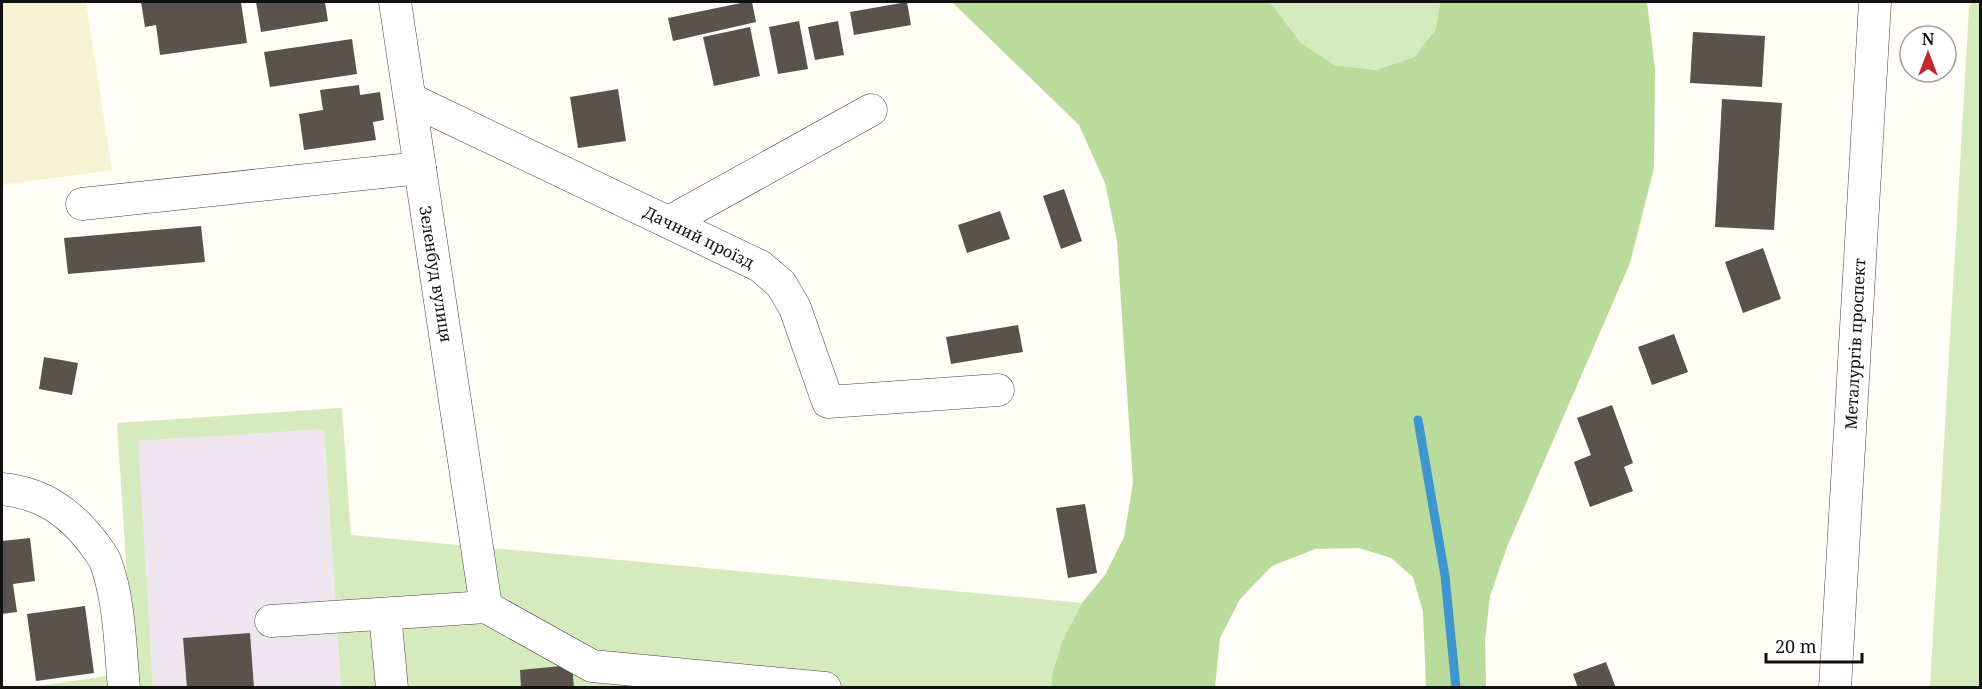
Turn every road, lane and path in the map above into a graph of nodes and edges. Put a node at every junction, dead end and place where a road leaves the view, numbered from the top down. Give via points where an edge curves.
1 (395, 2) edge
2 (1875, 2) edge
3 (410, 99) junction
4 (872, 111) dead end
5 (420, 168) junction
6 (82, 204) dead end
7 (669, 222) junction
8 (998, 390) dead end
9 (2, 489) edge
10 (486, 607) junction
11 (385, 614) junction
12 (271, 621) dead end
13 (593, 677) edge
14 (124, 687) edge
15 (392, 687) edge
16 (825, 687) edge
17 (1835, 687) edge

1 - 3 street, Зеленбуд вулиця
2 - 17 street, Металургів проспект
3 - 5 street, Зеленбуд вулиця
3 - 7 street, Дачний проїзд
4 - 7 street
5 - 6 street
5 - 10 street, Зеленбуд вулиця
7 - 8 street, Дачний проїзд via 760,266 781,284 795,308 828,402
9 - 14 street via 50,502 81,527 106,561 117,609
10 - 11 street
10 - 13 street
11 - 12 street
11 - 15 street
13 - 16 street

